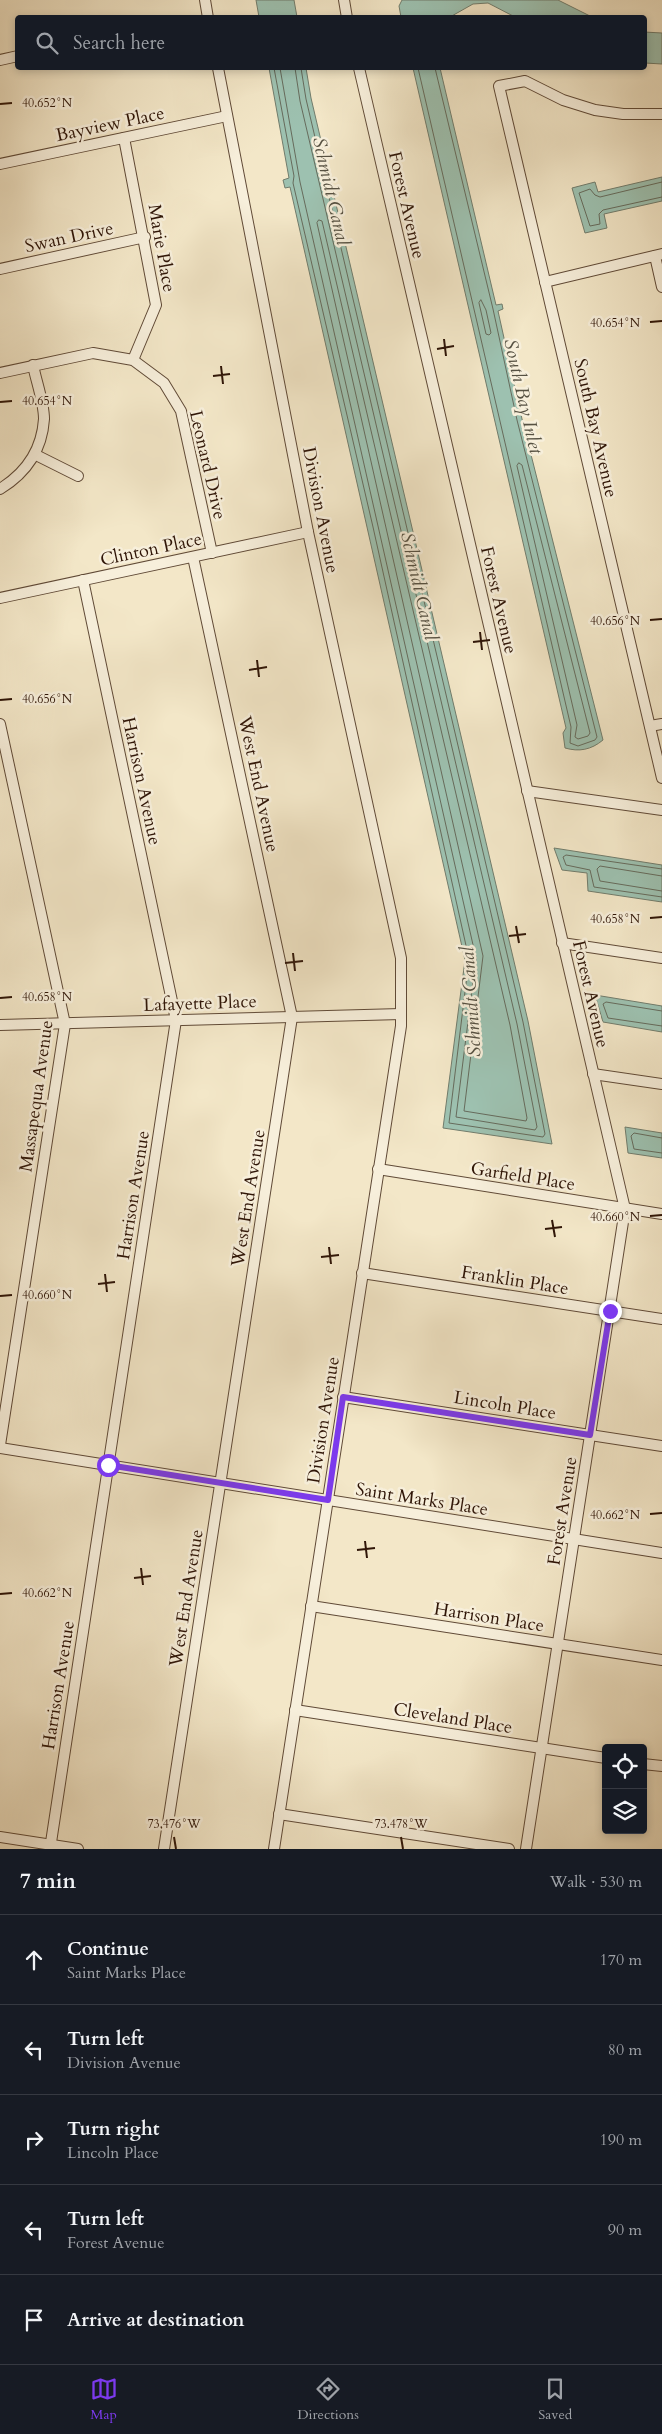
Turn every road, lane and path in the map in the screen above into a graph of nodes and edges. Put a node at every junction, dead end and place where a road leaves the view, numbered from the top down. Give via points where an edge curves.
1 (205, 0) edge
2 (345, 2) edge
3 (206, 15) edge
4 (347, 15) edge
5 (15, 57) edge
6 (0, 60) edge
7 (218, 70) edge
8 (359, 70) edge
9 (662, 114) edge
10 (227, 116) junction
11 (124, 138) junction
12 (0, 164) edge
13 (145, 237) junction
14 (658, 255) edge
15 (0, 269) edge
16 (545, 282) junction
17 (662, 287) edge
18 (133, 360) junction
19 (33, 365) junction
20 (0, 373) edge
21 (36, 455) junction
22 (78, 476) dead end
23 (0, 489) edge
24 (308, 532) junction
25 (212, 553) junction
26 (193, 557) junction
27 (83, 580) junction
28 (0, 598) edge
29 (0, 724) edge
30 (662, 724) edge
31 (650, 726) junction
32 (662, 778) edge
33 (526, 791) junction
34 (662, 810) edge
35 (562, 943) junction
36 (662, 958) edge
37 (401, 1014) junction
38 (292, 1017) junction
39 (176, 1020) junction
40 (65, 1024) junction
41 (0, 1025) edge
42 (593, 1074) junction
43 (662, 1084) edge
44 (378, 1169) junction
45 (625, 1209) junction
46 (662, 1214) edge
47 (362, 1273) junction
48 (610, 1311) junction
49 (662, 1319) edge
50 (343, 1397) junction
51 (590, 1435) junction
52 (662, 1446) edge
53 (0, 1447) edge
54 (108, 1465) junction
55 (220, 1483) junction
56 (328, 1500) junction
57 (574, 1539) junction
58 (662, 1553) edge
59 (311, 1606) junction
60 (558, 1644) junction
61 (662, 1660) edge
62 (295, 1710) junction
63 (542, 1748) junction
64 (602, 1757) edge
65 (647, 1764) edge
66 (662, 1766) edge
67 (279, 1814) junction
68 (0, 1837) edge
69 (50, 1847) edge
70 (78, 1849) edge
71 (164, 1849) edge
72 (274, 1849) edge
73 (509, 1849) edge
74 (526, 1849) edge

1 - 3 street
2 - 4 street
5 - 6 street
7 - 10 street, Division Avenue
8 - 33 street, Forest Avenue
9 - 16 street, South Bay Avenue via 596,110 563,100 525,81 498,86
10 - 11 street, Bayview Place
10 - 24 street, Division Avenue
11 - 12 street, Bayview Place
11 - 13 street, Marie Place
13 - 15 street, Swan Drive
13 - 18 street, Marie Place via 156,306
14 - 16 street
14 - 17 street
16 - 31 street, South Bay Avenue
18 - 19 street, Leonard Drive via 94,353
18 - 25 street, Leonard Drive via 164,383 181,410
19 - 20 street, Leonard Drive
19 - 21 street via 44,418
21 - 22 street
21 - 23 street via 15,480
24 - 25 street, Clinton Place
24 - 37 street, Division Avenue via 401,958
25 - 26 street, Clinton Place
26 - 27 street, Clinton Place
26 - 38 street, West End Avenue
27 - 28 street, Clinton Place
27 - 39 street, Harrison Avenue
29 - 40 street, Massapequa Avenue
30 - 31 street
31 - 32 street, South Bay Avenue
33 - 34 street
33 - 35 street, Forest Avenue
35 - 36 street
35 - 42 street, Forest Avenue
37 - 38 street, Lafayette Place
37 - 44 street, Division Avenue
38 - 39 street, Lafayette Place
38 - 55 street, West End Avenue
39 - 40 street, Lafayette Place
39 - 54 street, Harrison Avenue
40 - 41 street, Lafayette Place
40 - 53 street, Massapequa Avenue
42 - 43 street
42 - 45 street, Forest Avenue
44 - 45 street, Garfield Place
44 - 47 street, Division Avenue
45 - 46 street, Garfield Place
45 - 48 street, Forest Avenue
47 - 48 street, Franklin Place
47 - 50 street, Division Avenue
48 - 49 street, Franklin Place
48 - 51 street, Forest Avenue
50 - 51 street, Lincoln Place
50 - 56 street, Division Avenue
51 - 52 street, Lincoln Place
51 - 57 street, Forest Avenue
53 - 54 street, Saint Marks Place
54 - 55 street, Saint Marks Place
54 - 69 street, Harrison Avenue
55 - 56 street, Saint Marks Place
55 - 71 street, West End Avenue
56 - 57 street, Saint Marks Place
56 - 59 street, Division Avenue
57 - 58 street, Saint Marks Place
57 - 60 street, Forest Avenue
59 - 60 street, Harrison Place
59 - 62 street, Division Avenue
60 - 61 street, Harrison Place
60 - 63 street, Forest Avenue
62 - 63 street, Cleveland Place
62 - 67 street, Division Avenue
63 - 64 street, Cleveland Place
63 - 74 street, Forest Avenue
65 - 66 street
67 - 72 street, Division Avenue
67 - 73 street
68 - 69 street
69 - 70 street

